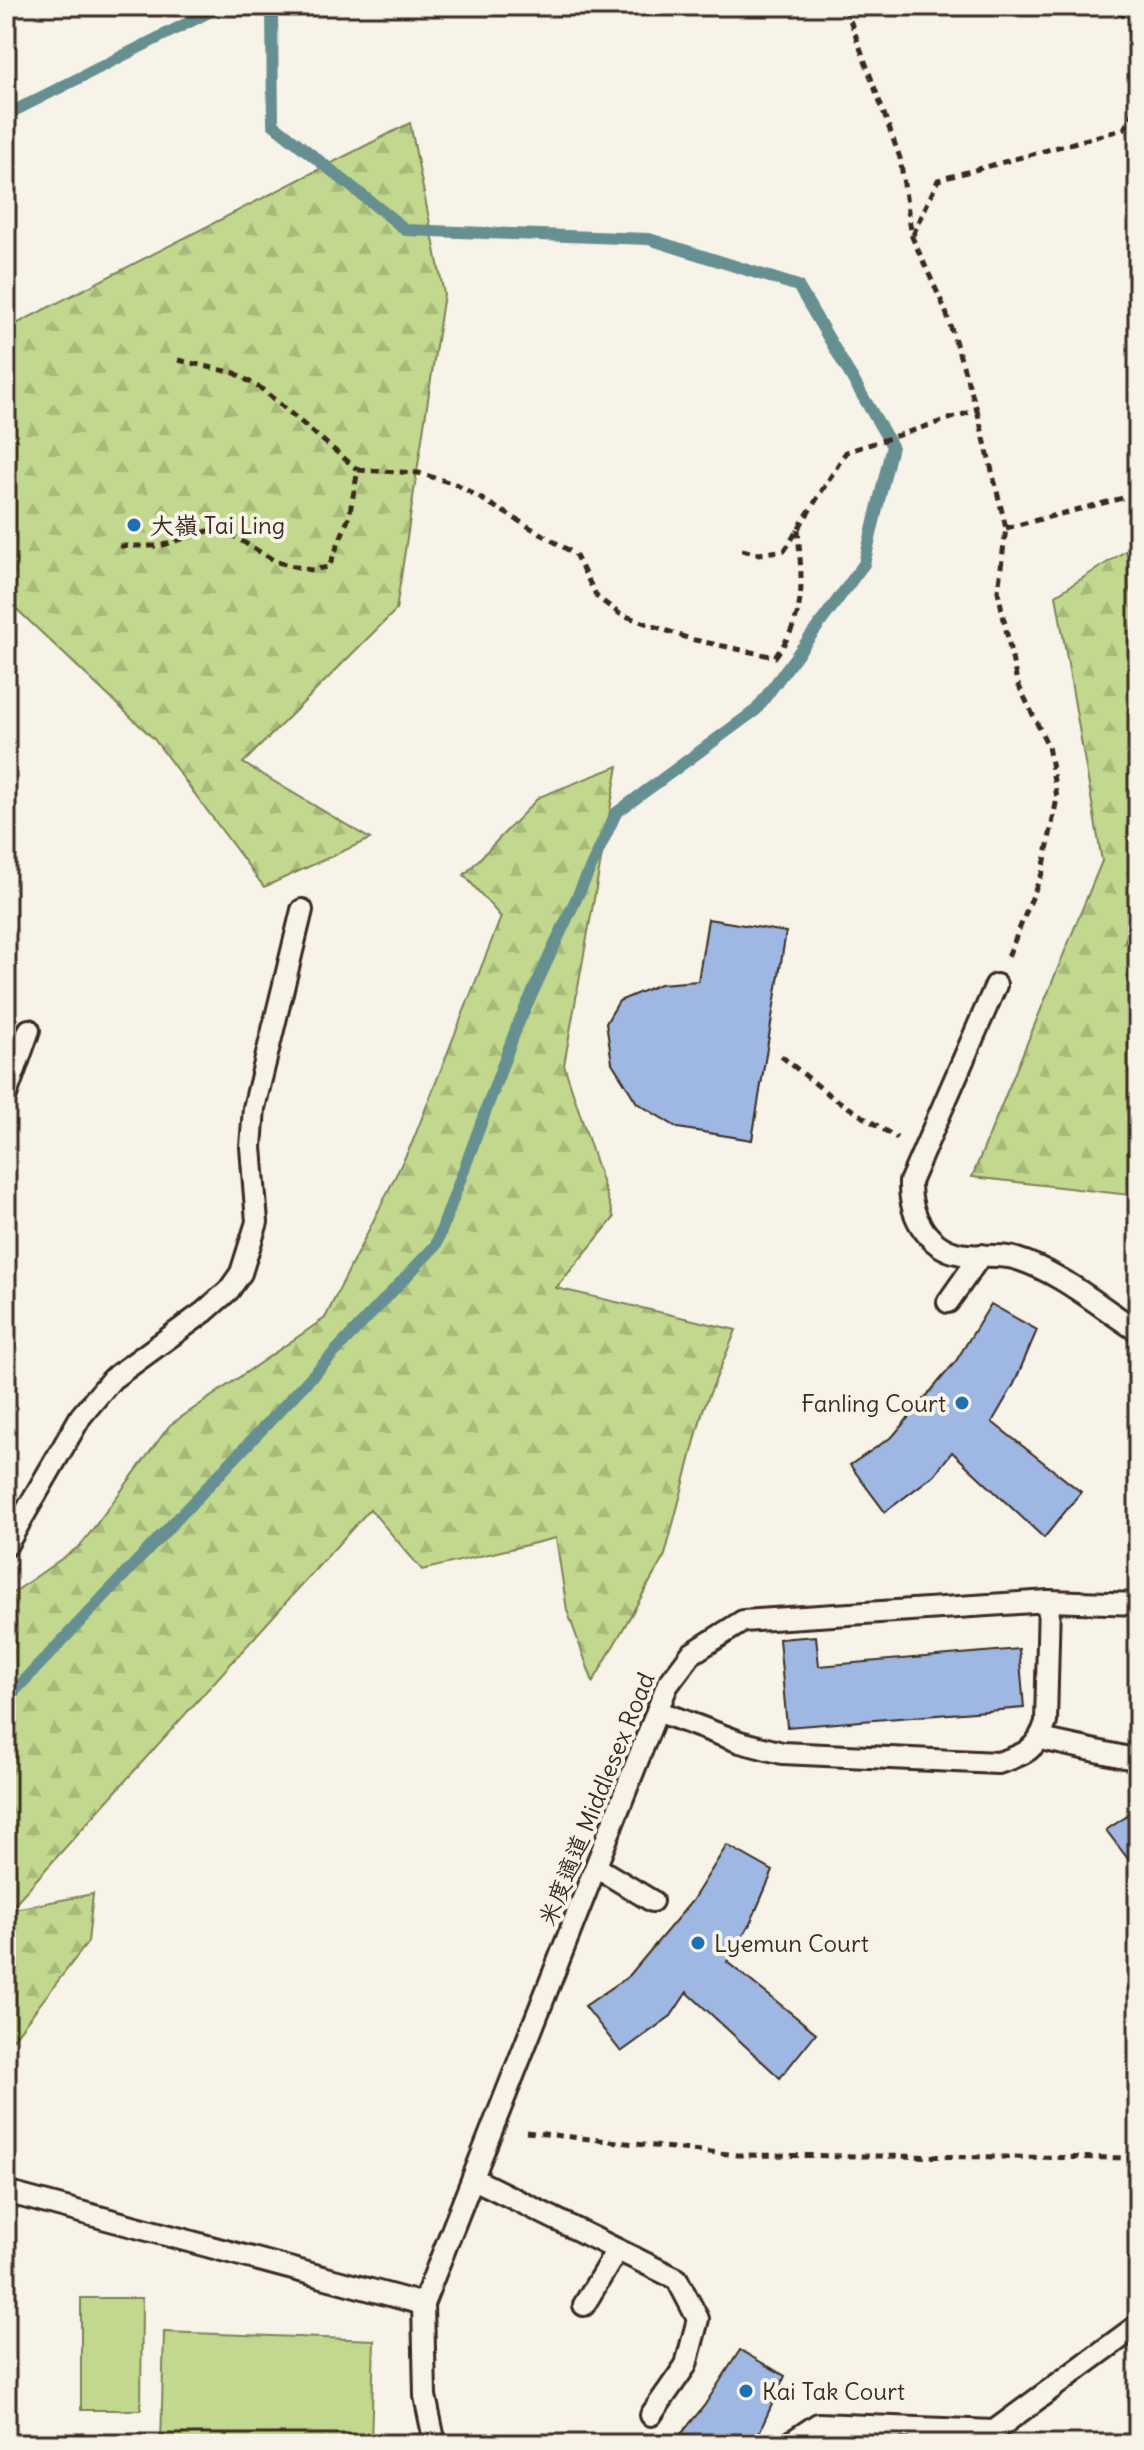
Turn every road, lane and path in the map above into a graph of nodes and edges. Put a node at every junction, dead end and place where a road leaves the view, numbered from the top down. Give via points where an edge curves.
1 (845, 6) edge
2 (1105, 6) edge
3 (1138, 16) edge
4 (1138, 103) edge
5 (912, 237) junction
6 (178, 360) dead end
7 (977, 410) junction
8 (358, 470) junction
9 (1138, 494) edge
10 (798, 528) junction
11 (1006, 528) junction
12 (120, 546) dead end
13 (742, 550) dead end
14 (302, 910) dead end
15 (996, 985) joint
16 (29, 1030) dead end
17 (781, 1056) dead end
18 (6, 1095) edge
19 (923, 1151) junction
20 (981, 1255) junction
21 (948, 1302) dead end
22 (1138, 1331) edge
23 (6, 1546) edge
24 (1049, 1601) junction
25 (1138, 1604) edge
26 (657, 1711) junction
27 (1041, 1739) junction
28 (1129, 1758) dead end
29 (596, 1867) junction
30 (652, 1901) dead end
31 (493, 2128) junction
32 (1138, 2158) edge
33 (474, 2179) junction
34 (6, 2192) edge
35 (617, 2250) junction
36 (423, 2304) junction
37 (584, 2305) dead end
38 (1138, 2325) edge
39 (651, 2415) dead end
40 (994, 2438) edge
41 (435, 2444) edge
42 (788, 2444) edge

1 - 5 path via 900,158
2 - 3 path
4 - 5 path via 1124,129 938,180
5 - 7 path via 945,309
6 - 8 path via 235,373 263,390
7 - 10 path via 846,452
7 - 11 path
8 - 10 path via 419,473 458,485 575,554 597,597 620,614 690,639 775,657 788,640 803,600
8 - 12 path via 349,517 329,567 310,570 277,562 228,533 208,531 160,546
9 - 11 path
10 - 13 path via 785,550
11 - 15 path via 998,591 1017,682 1048,746 1057,798 1043,871
14 - 23 lane via 254,1108 251,1147 257,1222 241,1273 204,1312 112,1379 81,1416
15 - 19 lane
16 - 18 lane
17 - 19 path via 879,1129
19 - 20 lane via 910,1182 915,1217 932,1240 964,1255
20 - 21 lane
20 - 22 lane via 1015,1258 1041,1270
24 - 25 lane, 米度適道 Middlesex Road
24 - 26 lane, 米度適道 Middlesex Road via 743,1621 691,1654 667,1686
24 - 27 lane via 1046,1722
26 - 27 lane via 782,1753 998,1763 1030,1752
26 - 29 lane, 米度適道 Middlesex Road
27 - 28 lane
29 - 30 lane
29 - 31 lane, 米度適道 Middlesex Road
31 - 32 path via 737,2155
31 - 33 lane, 米度適道 Middlesex Road
33 - 35 lane
33 - 36 lane, 米度適道 Middlesex Road
34 - 36 lane
35 - 37 lane
35 - 39 lane via 677,2279 698,2319 686,2365
36 - 41 lane via 425,2396
38 - 40 lane
40 - 42 lane via 818,2424

